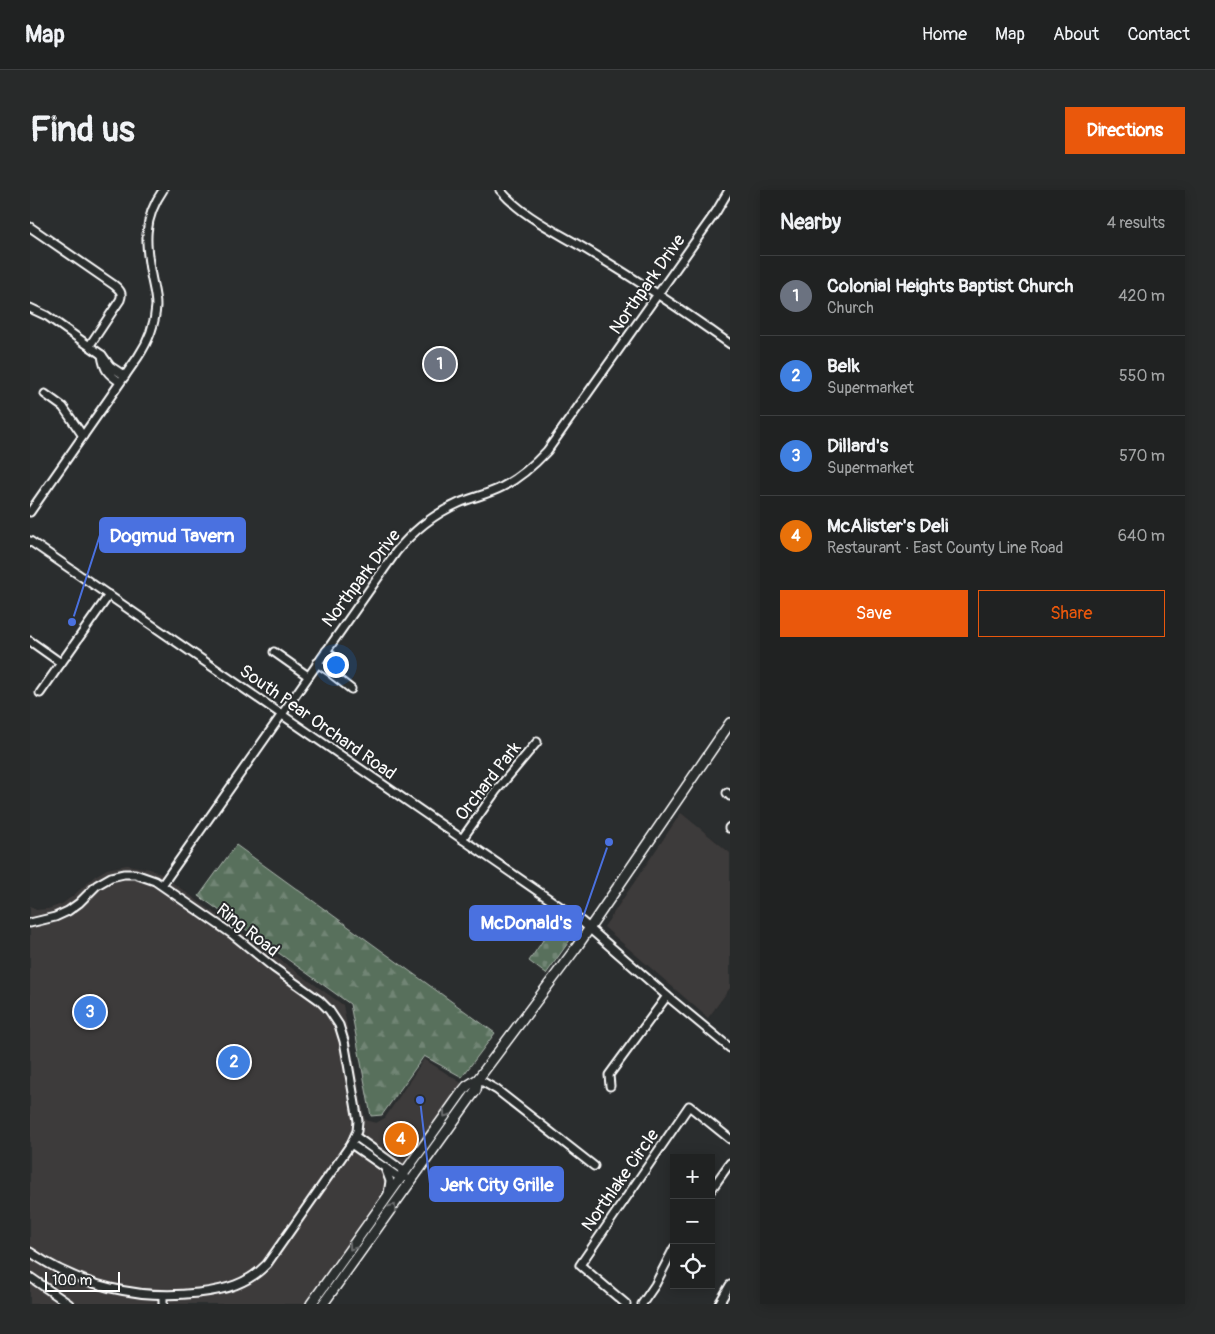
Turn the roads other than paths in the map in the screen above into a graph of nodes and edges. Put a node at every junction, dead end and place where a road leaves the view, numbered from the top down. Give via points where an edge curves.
1 (163, 190) edge
2 (500, 190) edge
3 (730, 190) edge
4 (30, 227) edge
5 (658, 294) junction
6 (30, 308) edge
7 (730, 344) edge
8 (90, 346) junction
9 (123, 379) junction
10 (45, 394) dead end
11 (83, 436) junction
12 (30, 512) edge
13 (30, 540) edge
14 (109, 595) junction
15 (30, 641) edge
16 (326, 651) junction
17 (274, 652) dead end
18 (317, 663) junction
19 (61, 664) junction
20 (332, 672) junction
21 (308, 676) junction
22 (351, 689) dead end
23 (40, 693) dead end
24 (282, 714) junction
25 (730, 723) edge
26 (537, 742) dead end
27 (462, 840) junction
28 (162, 885) junction
29 (30, 923) edge
30 (589, 928) junction
31 (667, 996) junction
32 (730, 1048) edge
33 (478, 1078) junction
34 (610, 1086) dead end
35 (355, 1136) junction
36 (730, 1139) edge
37 (351, 1144) junction
38 (416, 1156) junction
39 (391, 1162) junction
40 (730, 1163) edge
41 (594, 1166) dead end
42 (385, 1168) junction
43 (402, 1176) junction
44 (411, 1181) junction
45 (715, 1184) edge
46 (388, 1196) junction
47 (30, 1252) edge
48 (670, 1256) edge
49 (30, 1277) edge
50 (730, 1285) edge
51 (167, 1295) junction
52 (68, 1304) edge
53 (164, 1304) edge
54 (171, 1304) edge
55 (311, 1304) edge
56 (323, 1304) edge
57 (626, 1304) edge
58 (642, 1304) edge
59 (720, 1304) edge

1 - 9 street via 153,206 146,234 155,315 145,345
2 - 5 street via 532,218
3 - 5 street, Northpark Drive
4 - 8 street via 120,291 120,300
5 - 7 street
5 - 16 street, Northpark Drive via 547,451 508,483 442,512 411,535
6 - 8 street
8 - 9 street via 102,355 106,366
9 - 11 street
10 - 11 street via 63,407
11 - 12 street
13 - 14 street, South Pear Orchard Road
14 - 19 street
14 - 24 street, South Pear Orchard Road
15 - 19 street
16 - 18 street, Northpark Drive
16 - 20 street via 337,660
17 - 21 street
18 - 20 street
18 - 21 street, Northpark Drive
19 - 23 street
20 - 22 street
21 - 24 street, Northpark Drive
24 - 27 street, South Pear Orchard Road
24 - 28 street, Northpark Drive
25 - 30 main road
26 - 27 street, Orchard Park via 496,791
27 - 30 street, South Pear Orchard Road
28 - 29 street, Ring Road via 135,874 111,877 68,911
28 - 35 street, Ring Road via 319,1000 334,1016 342,1034 351,1080 358,1121
30 - 31 street, South Pear Orchard Road
30 - 33 main road
31 - 32 street, South Pear Orchard Road
31 - 34 street via 609,1075
33 -> 38 main road via 462,1092
33 - 41 street
33 - 44 main road via 476,1090
35 - 37 street, Ring Road
35 - 39 street
36 - 57 street, Northlake Circle via 689,1106 580,1265
37 - 42 street
37 - 51 street, Ring Road via 271,1259 258,1272 231,1288
38 - 39 street via 402,1163
38 - 43 main road
39 - 43 street via 401,1169
40 - 45 street
42 - 43 street
42 - 46 street via 390,1181
43 - 44 street
43 - 46 main road
56 -> 44 main road
46 -> 55 main road
47 - 51 street, Ring Road via 89,1282 128,1292
48 - 58 street
49 - 52 street
50 - 59 street
51 - 53 street
51 - 54 street

